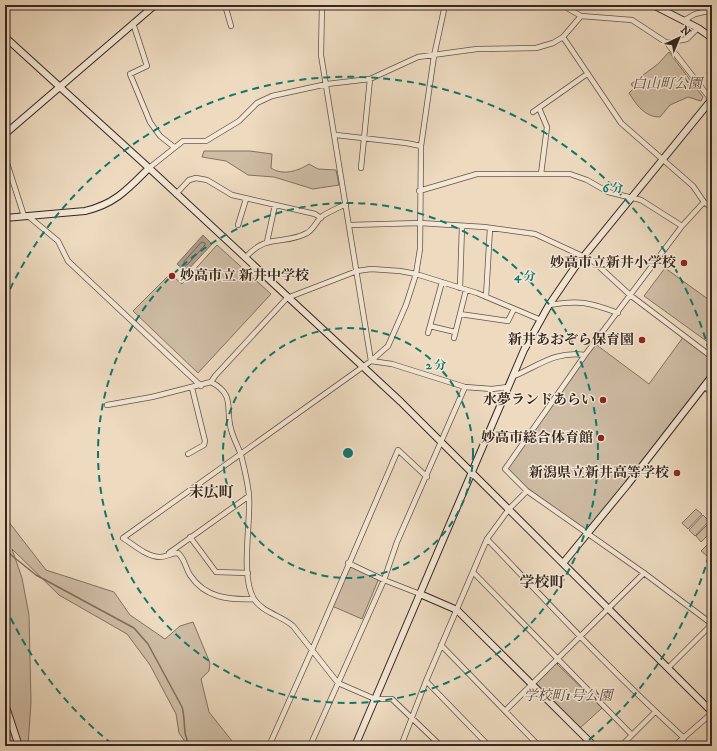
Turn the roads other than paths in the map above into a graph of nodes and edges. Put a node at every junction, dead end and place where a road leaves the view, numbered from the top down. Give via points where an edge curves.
1 (155, 5) edge
2 (225, 5) edge
3 (322, 5) edge
4 (445, 5) edge
5 (562, 5) edge
6 (652, 5) edge
7 (704, 5) edge
8 (712, 10) edge
9 (706, 12) junction
10 (581, 16) junction
11 (683, 21) junction
12 (133, 24) junction
13 (232, 26) dead end
14 (698, 28) junction
15 (5, 37) edge
16 (563, 37) junction
17 (712, 38) edge
18 (667, 43) junction
19 (434, 56) junction
20 (587, 74) junction
21 (370, 79) junction
22 (326, 84) junction
23 (60, 88) junction
24 (712, 100) edge
25 (539, 108) junction
26 (533, 112) dead end
27 (5, 134) edge
28 (336, 135) junction
29 (364, 138) junction
30 (421, 146) junction
31 (174, 148) junction
32 (5, 157) edge
33 (661, 159) junction
34 (149, 168) junction
35 (361, 168) dead end
36 (541, 174) junction
37 (419, 191) junction
38 (176, 194) junction
39 (630, 198) junction
40 (246, 199) junction
41 (704, 202) junction
42 (346, 204) junction
43 (275, 205) junction
44 (712, 208) edge
45 (26, 216) junction
46 (5, 218) edge
47 (321, 218) junction
48 (420, 223) junction
49 (238, 225) dead end
50 (350, 225) junction
51 (462, 226) junction
52 (682, 226) junction
53 (490, 228) junction
54 (268, 242) junction
55 (584, 256) junction
56 (245, 258) junction
57 (356, 271) junction
58 (416, 274) junction
59 (442, 282) junction
60 (460, 288) junction
61 (466, 290) junction
62 (630, 295) junction
63 (486, 297) junction
64 (287, 298) junction
65 (549, 305) junction
66 (514, 309) junction
67 (618, 313) junction
68 (460, 314) junction
69 (541, 320) junction
70 (430, 326) junction
71 (428, 333) dead end
72 (585, 355) junction
73 (712, 357) edge
74 (371, 361) junction
75 (362, 365) junction
76 (514, 376) junction
77 (712, 376) edge
78 (211, 382) junction
79 (201, 386) junction
80 (705, 386) junction
81 (464, 387) junction
82 (508, 387) junction
83 (192, 388) junction
84 (712, 392) edge
85 (107, 405) dead end
86 (441, 442) junction
87 (188, 454) dead end
88 (240, 454) junction
89 (472, 470) junction
90 (427, 477) junction
91 (527, 491) junction
92 (249, 496) junction
93 (509, 509) junction
94 (586, 533) junction
95 (190, 537) junction
96 (487, 539) junction
97 (169, 552) junction
98 (564, 562) junction
99 (348, 563) junction
100 (473, 572) junction
101 (248, 573) junction
102 (644, 573) junction
103 (384, 580) junction
104 (420, 594) junction
105 (254, 599) junction
106 (608, 607) junction
107 (457, 610) junction
108 (712, 624) edge
109 (580, 636) junction
110 (441, 645) junction
111 (312, 650) junction
112 (556, 660) junction
113 (668, 668) junction
114 (426, 681) junction
115 (338, 683) junction
116 (532, 684) junction
117 (375, 699) junction
118 (5, 704) edge
119 (505, 711) junction
120 (655, 712) junction
121 (712, 712) edge
122 (413, 718) junction
123 (632, 735) junction
124 (684, 738) junction
125 (538, 745) edge
126 (19, 746) edge
127 (269, 746) edge
128 (310, 746) edge
129 (355, 746) edge
130 (401, 746) edge
131 (440, 746) edge
132 (489, 746) edge
133 (530, 746) edge
134 (594, 746) edge
135 (621, 746) edge
136 (674, 746) edge

1 - 12 street
2 - 13 street
3 - 22 street via 321,55
4 - 19 street
5 - 10 street
6 - 11 street
7 - 9 street
8 - 9 street
9 - 11 street via 695,14
10 - 16 street
10 - 18 street via 632,20
11 - 14 street
12 - 23 street
12 - 31 street via 147,66 130,74 150,122 160,136
14 - 17 street
14 - 18 street via 687,39
15 - 23 street
16 - 19 street via 536,48 477,49
16 - 20 street
18 - 24 street
19 - 21 street via 418,57
19 - 30 street
20 - 25 street
20 - 33 street via 621,123
21 - 22 street
21 - 29 street
22 - 28 street
22 - 31 street via 272,96 257,103 239,121 206,141 183,141
23 - 27 street
23 - 34 street
24 - 33 street
25 - 26 street
25 - 36 street via 547,127
28 - 29 street
28 - 42 street
29 - 30 street
29 - 35 street
30 - 37 street
31 - 34 street
32 - 45 street
33 - 39 street
33 - 41 street via 693,186
34 - 38 street
34 - 45 street via 113,202 85,211
36 - 37 street via 477,174
36 - 39 street via 570,174 608,192
37 - 48 street
38 - 40 street via 188,180 196,178 207,180 232,195
38 - 56 street
39 - 52 street via 642,200
39 - 55 street
40 - 43 street
40 - 49 street
41 - 44 street
41 - 52 street
42 - 47 street
42 - 50 street
43 - 47 street via 315,214
43 - 54 street
45 - 46 street
45 - 79 street via 58,241 68,261
47 - 54 street via 305,234
48 - 50 street
48 - 51 street
48 - 58 street via 420,249
50 - 57 street
51 - 53 street
51 - 60 street
52 - 62 street
53 - 55 street via 535,234
53 - 63 street
54 - 56 street via 253,249
55 - 62 street via 593,261
55 - 65 street
56 - 64 street
57 - 58 street via 371,269
57 - 64 street
57 - 74 street
58 - 59 street
58 - 74 street via 388,346
59 - 60 street
59 - 70 street
60 - 61 street
61 - 63 street
61 - 68 street
62 - 67 street
62 - 73 street
63 - 66 street
64 - 75 street
64 - 78 street
65 - 67 street via 576,301 594,304
65 - 69 street
66 - 68 street via 508,321
66 - 69 street
67 - 72 street
68 - 70 street via 454,335
69 - 76 street via 524,350
70 - 71 street
72 - 76 street via 571,353 553,357
72 - 91 street via 505,469
74 - 75 street
74 - 81 street via 392,364
75 - 86 street
75 - 88 street
76 - 82 street
77 - 80 street
78 - 79 street
78 - 88 street via 229,399 230,429
79 - 83 street
80 - 84 street
80 - 94 street
81 - 82 street
81 - 86 street
82 - 89 street
83 - 85 street
83 - 87 street via 205,441 204,445
86 - 89 street
86 - 90 street
88 - 92 street
88 - 97 street via 123,538 149,555 162,558
89 - 93 street
89 - 104 street
90 - 99 street via 398,450
90 - 103 street via 397,542
91 - 93 street
91 - 94 street
92 - 95 street
92 - 101 street
93 - 96 street
93 - 98 street
94 - 98 street
94 - 102 street
95 - 97 street
95 - 101 street via 216,572
96 - 100 street
96 - 109 street
97 - 105 street via 178,553 190,575 215,596 236,600
98 - 106 street
99 - 103 street
99 - 111 street
100 - 107 street
100 - 112 street
101 - 105 street
102 - 106 street
102 - 108 street
103 - 104 street
103 - 115 street
104 - 107 street
104 - 117 street
105 - 111 street via 271,613 286,620
106 - 109 street
106 - 113 street
107 - 110 street
107 - 116 street
108 - 113 street
109 - 112 street
109 - 120 street
110 - 114 street
110 - 119 street
111 - 115 street
111 - 127 street
112 - 116 street
112 - 123 street
113 - 121 street
114 - 122 street
114 - 132 street
115 - 117 street
115 - 128 street
116 - 119 street
116 - 134 street
117 - 122 street via 392,699
117 - 129 street
118 - 126 street
119 - 125 street
120 - 123 street
120 - 124 street
121 - 124 street
122 - 130 street
122 - 131 street
123 - 135 street
124 - 136 street
125 - 133 street

